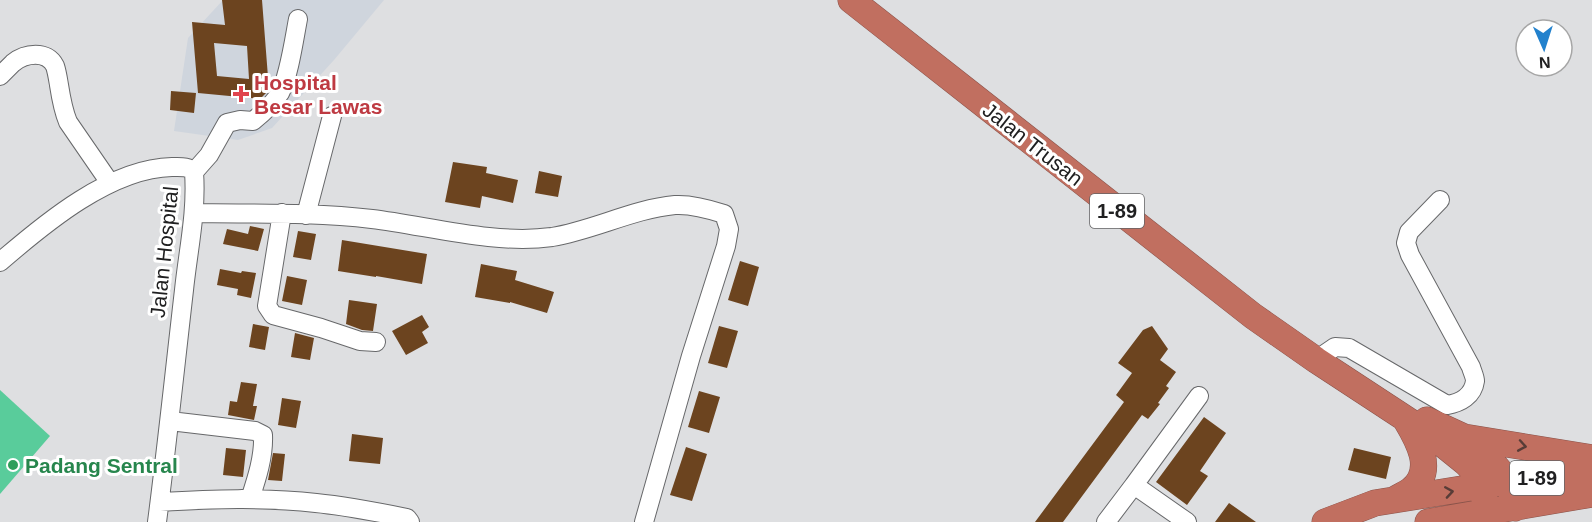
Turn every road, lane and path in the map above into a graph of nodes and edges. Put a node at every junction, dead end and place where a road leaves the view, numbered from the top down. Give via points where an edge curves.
1 (851, 0) edge
2 (298, 19) dead end
3 (0, 76) edge
4 (332, 116) dead end
5 (194, 172) junction
6 (110, 183) junction
7 (1440, 200) dead end
8 (194, 213) junction
9 (282, 213) junction
10 (306, 214) junction
11 (0, 262) edge
12 (376, 342) dead end
13 (1316, 360) junction
14 (1199, 396) dead end
15 (1399, 414) junction
16 (170, 421) junction
17 (1464, 437) junction
18 (1592, 458) edge
19 (1592, 468) edge
20 (1509, 482) junction
21 (1134, 485) junction
22 (1482, 487) junction
23 (1592, 494) edge
24 (250, 499) junction
25 (1391, 501) junction
26 (160, 502) junction
27 (1515, 508) junction
28 (1487, 512) junction
29 (157, 522) edge
30 (410, 522) edge
31 (644, 522) edge
32 (1106, 522) edge
33 (1187, 522) edge
34 (1325, 522) edge
35 (1428, 522) edge

1 - 13 highway, Jalan Trusan / 1-89 via 1244,309
2 - 5 street via 280,93 253,121 227,123
3 - 6 street via 14,62 33,54 51,61 68,122
4 - 10 street
5 - 6 street, Jalan Hospital via 187,167 156,168
5 - 8 street, Jalan Hospital
6 - 11 street, Jalan Hospital via 43,225
7 - 13 street via 1409,232 1406,243 1471,367 1475,380 1469,395 1447,405 1349,348 1335,347
8 - 9 street
8 - 16 street, Jalan Hospital
9 - 10 street
9 - 12 street via 267,306 273,315
10 - 31 street via 519,240 591,228 677,205 724,214 729,229 726,246
13 - 15 highway, Jalan Trusan / 1-89
14 - 21 street
15 - 17 highway, Jalan Trusan / 1-89 via 1433,421
15 - 22 highway, Jalan Trusan / 1-89 via 1466,463
15 - 25 highway via 1418,440 1424,462 1421,480
16 - 24 street via 263,435 264,446
16 - 26 street, Jalan Hospital
17 -> 18 highway
17 - 20 highway, Jalan Trusan / 1-89 via 1481,449
19 - 20 highway, 1-89
20 - 22 highway, 1-89
20 - 27 highway, Jalan Trusan / 1-89
21 - 32 street
21 - 33 street
25 -> 22 highway
22 - 28 highway, Jalan Trusan / 1-89
23 - 27 highway, 1-89
24 - 26 street
24 - 30 street via 315,502 407,518
25 - 34 highway
26 - 29 street, Jalan Hospital
27 - 28 highway, 1-89
28 - 35 highway, 1-89

